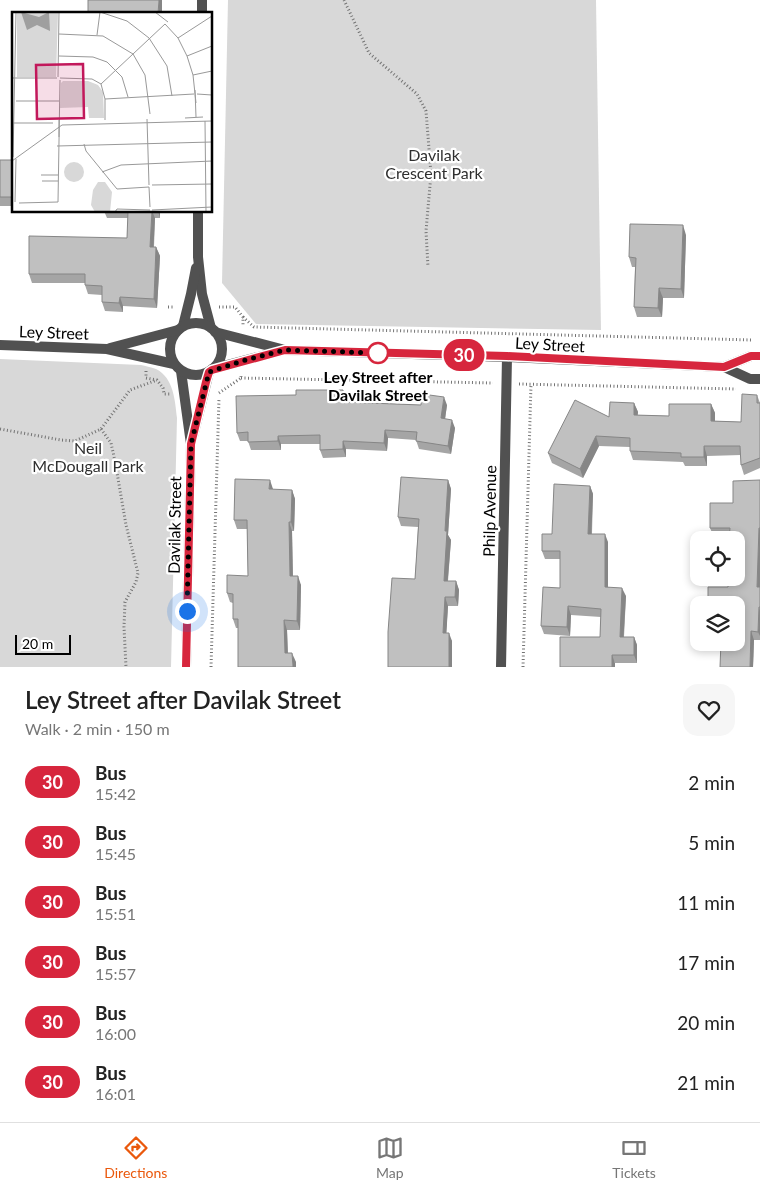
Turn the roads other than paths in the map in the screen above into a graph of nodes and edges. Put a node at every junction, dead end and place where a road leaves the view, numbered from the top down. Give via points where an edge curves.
1 (198, 212) edge
2 (198, 257) junction
3 (180, 328) junction
4 (213, 330) junction
5 (0, 345) edge
6 (107, 349) junction
7 (285, 350) junction
8 (507, 356) junction
9 (760, 356) edge
10 (178, 367) junction
11 (724, 367) junction
12 (210, 371) junction
13 (760, 379) edge
14 (191, 444) junction
15 (186, 667) edge
16 (500, 667) edge

1 - 2 street
2 - 3 street
2 - 4 street via 202,294
3 - 4 street, Ley Street via 200,323
3 - 6 street, Ley Street
3 - 10 street via 170,347 172,360
4 - 7 street, Ley Street
4 - 12 street via 222,351 219,361
5 - 6 street, Ley Street
6 - 10 street, Ley Street
7 - 8 street, Ley Street
7 - 12 street, Ley Street
8 - 11 street, Ley Street
8 - 16 street, Philp Avenue
9 - 11 street, Ley Street via 751,356
10 - 12 street, Ley Street via 192,375
10 - 14 street, Davilak Street
11 - 13 street, Ley Street via 750,379
12 - 14 street, Davilak Street
14 - 15 street, Davilak Street

